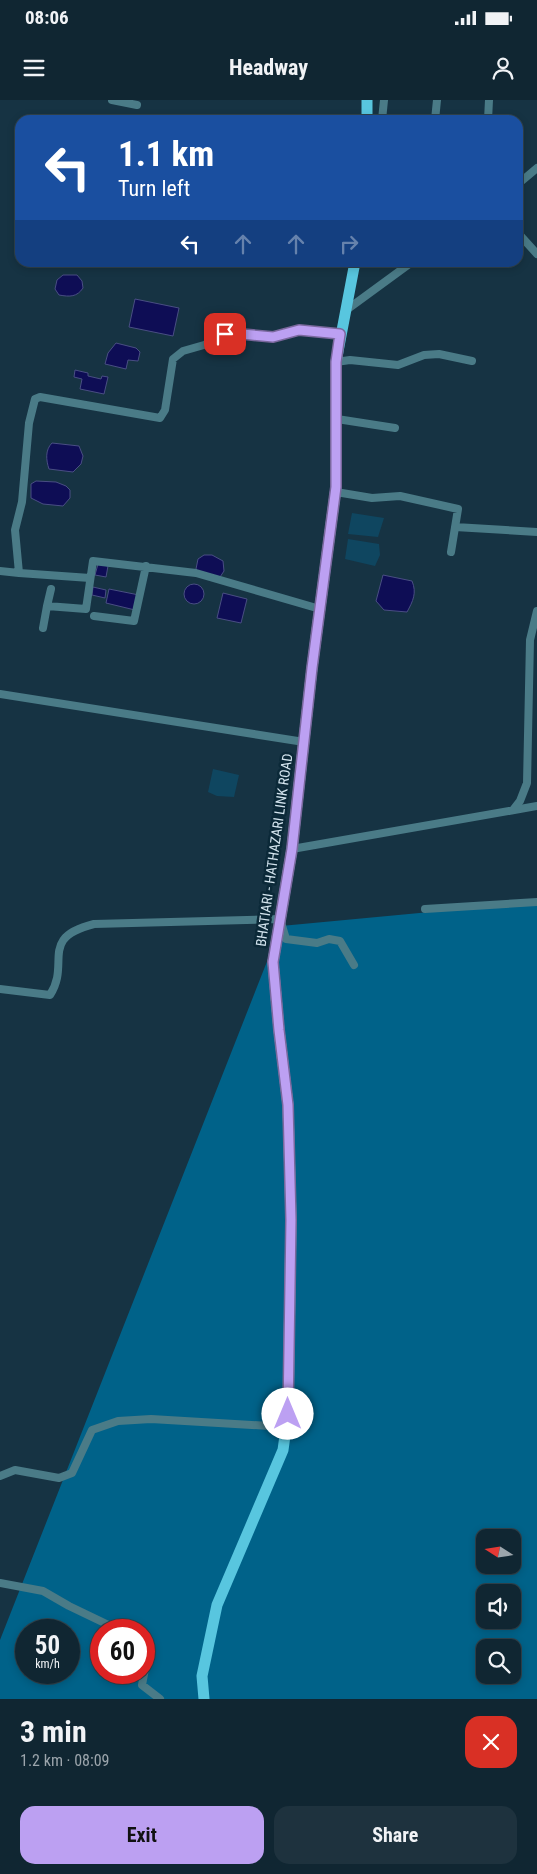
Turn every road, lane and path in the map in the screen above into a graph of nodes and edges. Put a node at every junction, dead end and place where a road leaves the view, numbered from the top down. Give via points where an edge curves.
1 (112, 100) edge
2 (367, 100) edge
3 (384, 100) edge
4 (437, 100) edge
5 (489, 100) edge
6 (137, 104) dead end
7 (368, 115) edge
8 (382, 115) edge
9 (436, 115) edge
10 (488, 115) edge
11 (537, 168) edge
12 (523, 180) edge
13 (523, 239) edge
14 (537, 254) edge
15 (354, 267) edge
16 (405, 267) edge
17 (345, 310) junction
18 (340, 334) junction
19 (472, 361) dead end
20 (336, 362) junction
21 (336, 420) junction
22 (395, 428) dead end
23 (336, 492) junction
24 (455, 527) junction
25 (537, 532) edge
26 (451, 552) dead end
27 (146, 566) junction
28 (0, 571) edge
29 (19, 573) junction
30 (90, 578) junction
31 (52, 588) dead end
32 (47, 606) junction
33 (320, 609) junction
34 (537, 611) edge
35 (94, 616) dead end
36 (43, 628) dead end
37 (0, 694) edge
38 (304, 742) junction
39 (537, 806) edge
40 (514, 810) junction
41 (292, 849) junction
42 (537, 902) edge
43 (426, 909) dead end
44 (280, 919) junction
45 (354, 965) dead end
46 (0, 989) edge
47 (286, 1427) junction
48 (0, 1476) edge
49 (0, 1583) edge
50 (96, 1619) edge
51 (142, 1684) edge
52 (203, 1698) edge
53 (160, 1699) edge

1 - 6 street
2 - 7 main road
3 - 8 street
4 - 9 street
5 - 10 street
11 - 12 street
13 - 14 street
15 - 17 main road, BHATIARI - HATHAZARI LINK ROAD
16 - 17 street
17 - 18 main road, BHATIARI - HATHAZARI LINK ROAD
18 - 20 main road, BHATIARI - HATHAZARI LINK ROAD
18 - 29 street via 299,330 273,337 225,334 183,351 174,358 165,410 160,418 40,397 35,399 16,530
19 - 20 street via 439,354 424,355 398,365 350,360
20 - 21 main road, BHATIARI - HATHAZARI LINK ROAD
21 - 22 street
21 - 23 main road, BHATIARI - HATHAZARI LINK ROAD
23 - 24 street via 372,498 400,496 458,509
23 - 33 main road, BHATIARI - HATHAZARI LINK ROAD
24 - 25 street
24 - 26 street
27 - 30 street via 118,566 93,561
27 - 33 street via 196,573
27 - 35 street via 134,621
28 - 29 street
29 - 30 street
30 - 32 street via 86,609
31 - 32 street
32 - 36 street
33 - 38 main road, BHATIARI - HATHAZARI LINK ROAD
34 - 40 street via 530,640 527,783
37 - 38 street
38 - 41 main road, BHATIARI - HATHAZARI LINK ROAD
39 - 40 street
40 - 41 street
41 - 44 main road, BHATIARI - HATHAZARI LINK ROAD
42 - 43 street
44 - 45 street via 286,939 340,942
44 - 46 street via 85,926 75,929 63,940 54,989 50,995
44 - 47 main road, BHATIARI - HATHAZARI LINK ROAD via 273,968 288,1105 291,1220
47 - 48 street via 152,1419 118,1421 92,1430 72,1473 59,1478 15,1470
47 - 52 main road, BHATIARI - HATHAZARI LINK ROAD via 283,1450 218,1605 202,1676
49 - 50 street via 43,1591
51 - 53 street

